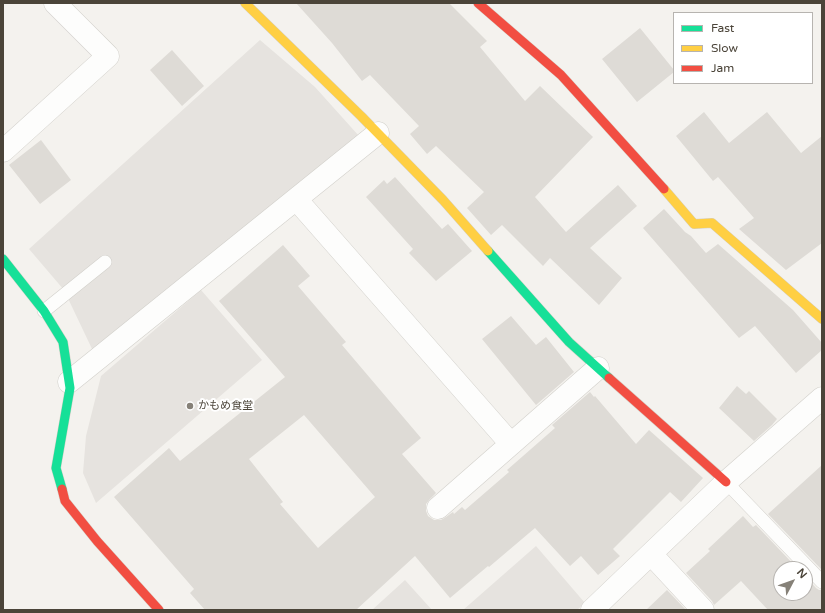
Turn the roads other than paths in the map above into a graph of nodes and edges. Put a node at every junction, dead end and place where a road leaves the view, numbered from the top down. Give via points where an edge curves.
1 (55, 3) edge
2 (245, 3) edge
3 (478, 3) edge
4 (378, 133) junction
5 (3, 151) edge
6 (296, 199) junction
7 (3, 259) edge
8 (105, 262) dead end
9 (44, 311) junction
10 (822, 319) edge
11 (598, 368) junction
12 (69, 382) junction
13 (822, 398) edge
14 (511, 444) junction
15 (726, 482) junction
16 (438, 508) dead end
17 (651, 554) junction
18 (822, 582) edge
19 (159, 610) edge
20 (592, 610) edge
21 (703, 610) edge

1 - 5 street via 108,56
2 - 4 street
3 - 10 street via 560,75 694,224 712,223
4 - 6 street
4 - 11 street via 443,200 569,342
6 - 12 street
6 - 14 street
7 - 9 street
8 - 9 lane
9 - 12 street via 63,342
11 - 14 street
11 - 15 street
12 - 19 street via 56,468 65,500 97,541
13 - 15 street
14 - 16 street
15 - 17 street
15 - 18 lane
17 - 20 street
17 - 21 street

